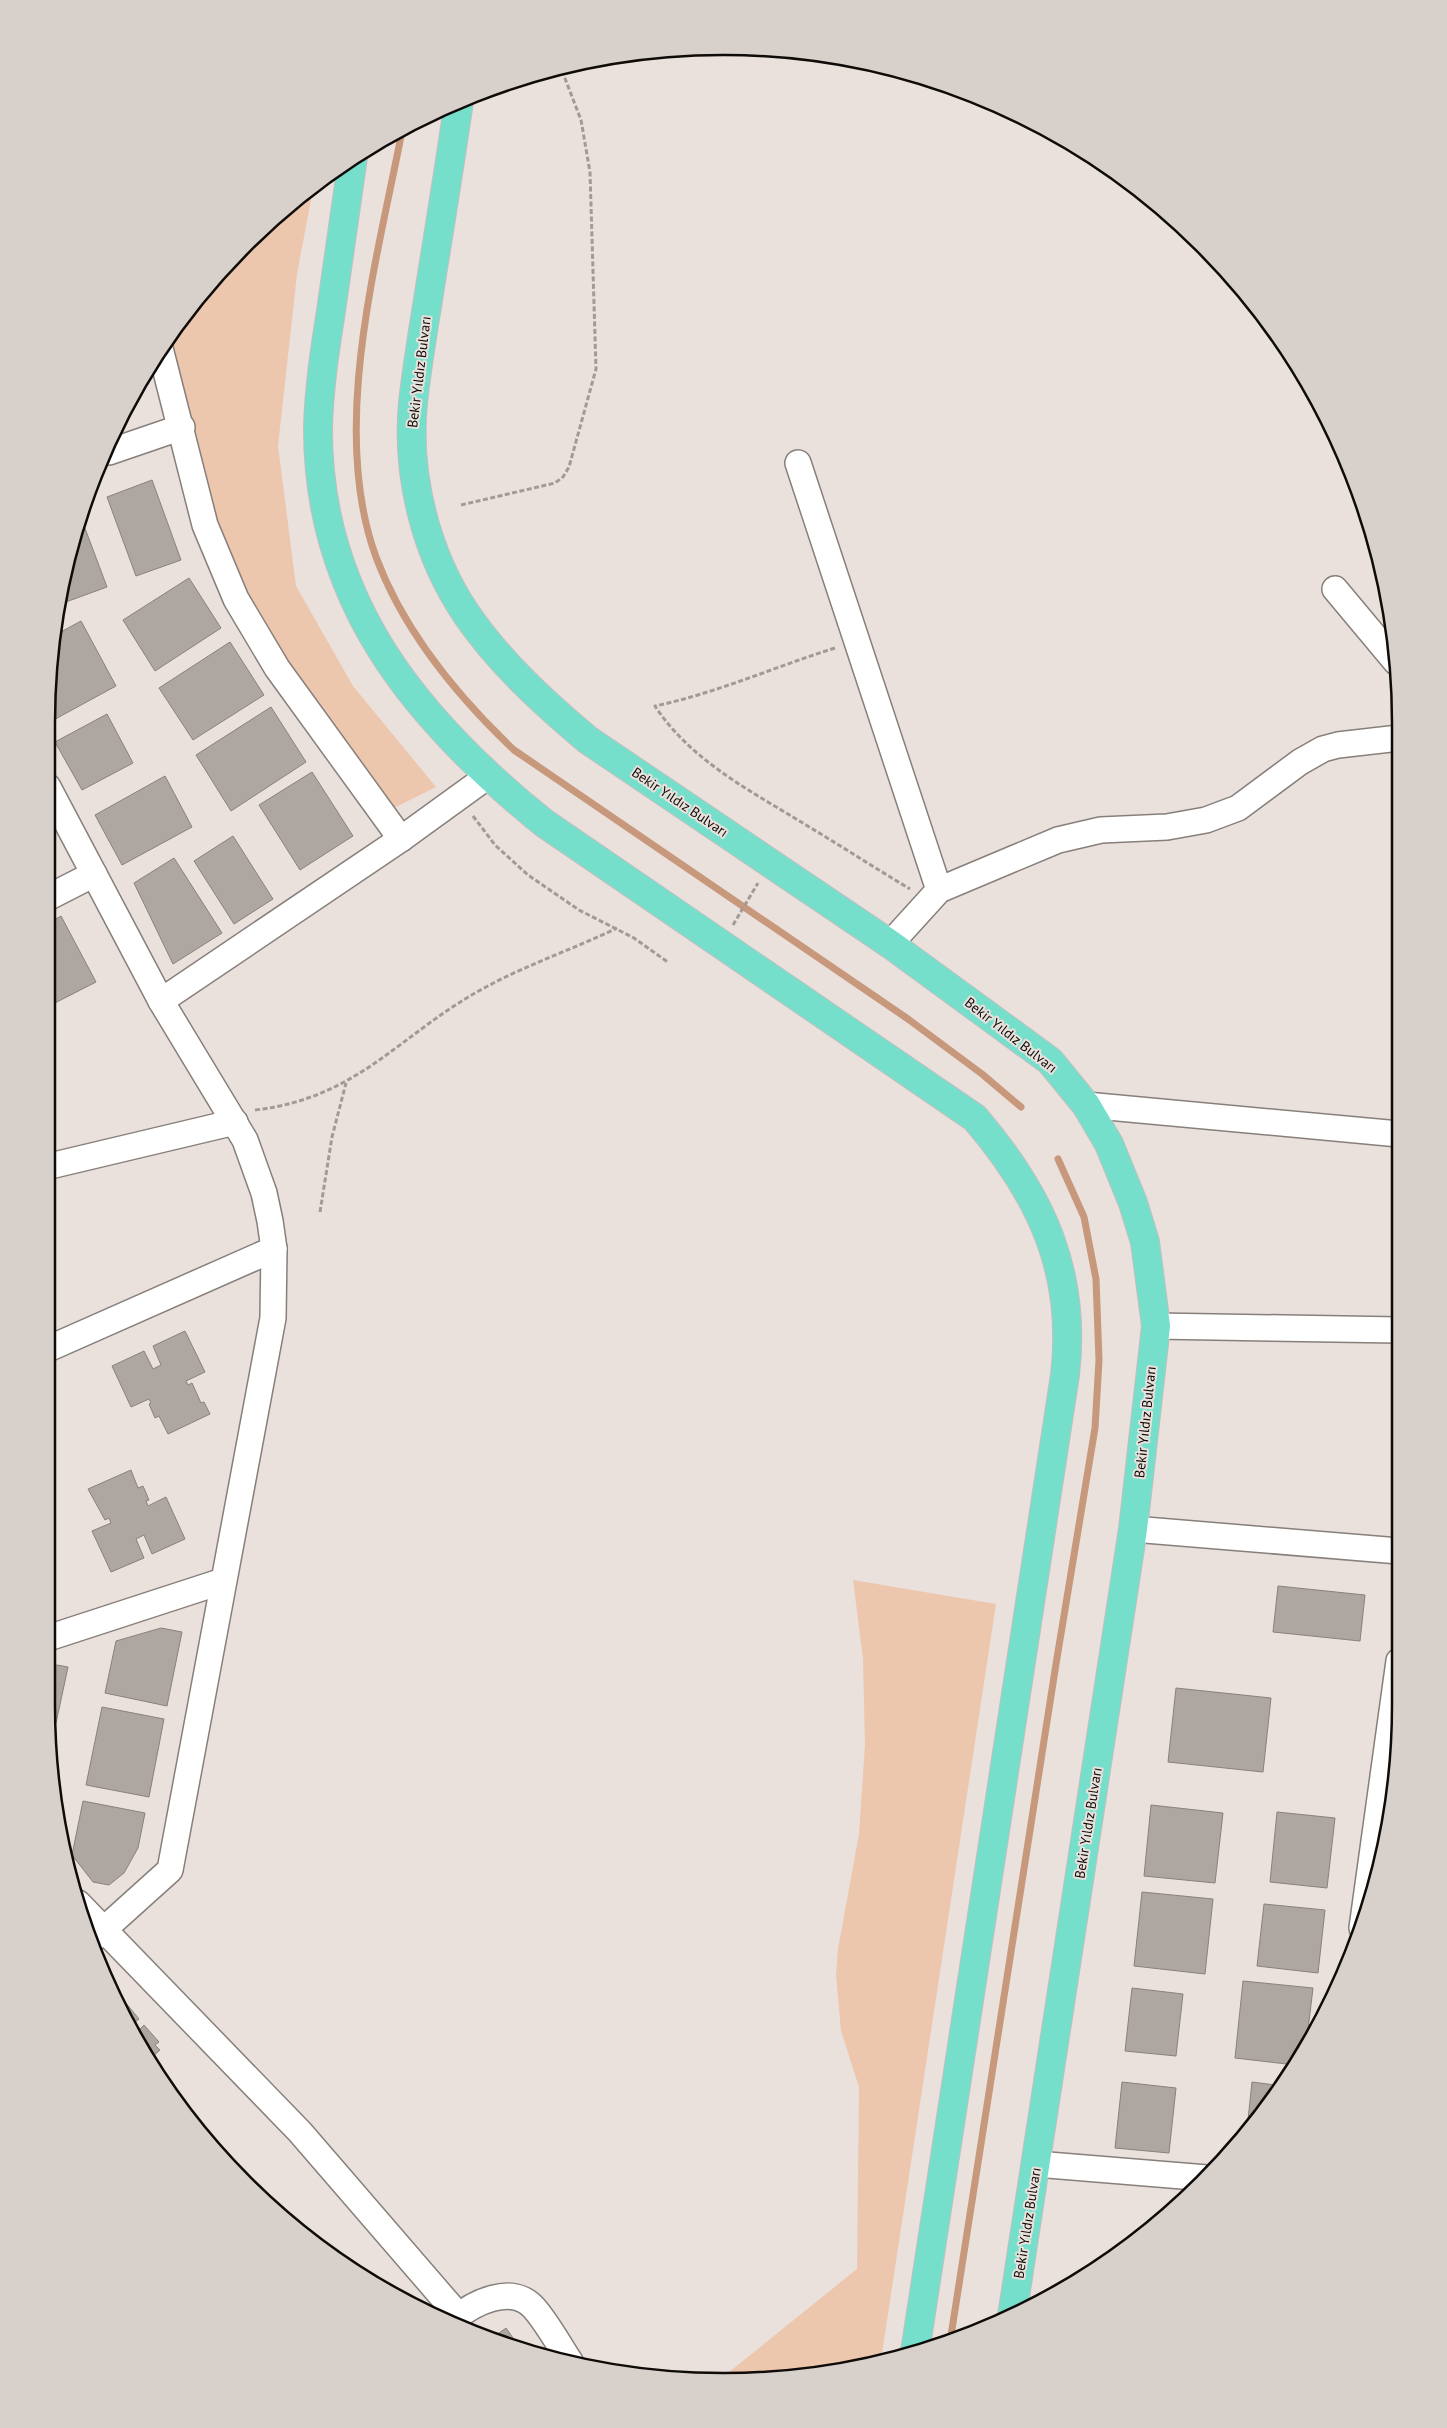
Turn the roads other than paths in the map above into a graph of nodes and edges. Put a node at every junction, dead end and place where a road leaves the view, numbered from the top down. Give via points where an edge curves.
1 (457, 111) edge
2 (351, 168) edge
3 (163, 360) edge
4 (182, 427) junction
5 (114, 450) edge
6 (798, 463) dead end
7 (1335, 589) dead end
8 (1388, 652) edge
9 (1392, 739) edge
10 (488, 776) junction
11 (55, 799) edge
12 (401, 839) junction
13 (94, 874) junction
14 (55, 894) edge
15 (934, 895) junction
16 (890, 944) junction
17 (161, 1002) junction
18 (1086, 1104) junction
19 (231, 1117) junction
20 (1392, 1133) edge
21 (55, 1165) edge
22 (274, 1249) junction
23 (1156, 1326) junction
24 (1392, 1330) edge
25 (55, 1346) edge
26 (1133, 1529) junction
27 (1392, 1550) edge
28 (223, 1581) junction
29 (55, 1636) edge
30 (1392, 1713) edge
31 (1369, 1878) edge
32 (96, 1936) edge
33 (97, 1937) edge
34 (1036, 2164) junction
35 (1196, 2177) edge
36 (1014, 2306) edge
37 (454, 2316) edge
38 (455, 2317) edge
39 (916, 2344) edge
40 (565, 2354) edge

1 - 16 main road, Bekir Yıldız Bulvarı via 416,378 412,430 412,456 421,510 451,588 466,614 505,662 588,740
2 - 10 main road via 320,396 319,459 329,528 350,592 381,649 439,726
3 - 4 street
4 - 5 street
4 - 12 street via 187,460 205,525 236,599 277,668
6 - 15 street via 857,641
7 - 8 street
9 - 15 street via 1324,749 1300,762 1238,808 1206,820 1167,827 1080,833
10 - 12 street
10 - 39 main road via 584,852 975,1118 1006,1156 1027,1190 1053,1246 1062,1275 1068,1325 1065,1375
11 - 13 street
12 - 17 street
13 - 14 street
13 - 17 street
15 - 16 street
16 - 18 main road, Bekir Yıldız Bulvarı via 1050,1061
17 - 19 street
18 - 20 street
18 - 23 main road, Bekir Yıldız Bulvarı via 1109,1144 1140,1222 1150,1270
19 - 21 street
19 - 22 street via 245,1140 264,1193
22 - 25 street
22 - 28 street via 273,1318
23 - 24 street
23 - 26 main road, Bekir Yıldız Bulvarı
26 - 27 street
26 - 34 main road, Bekir Yıldız Bulvarı
28 - 29 street
28 - 32 street via 170,1870
30 - 31 street
33 - 37 street via 300,2132
34 - 35 street
34 - 36 main road, Bekir Yıldız Bulvarı
38 - 40 street via 498,2296 519,2299 533,2307

